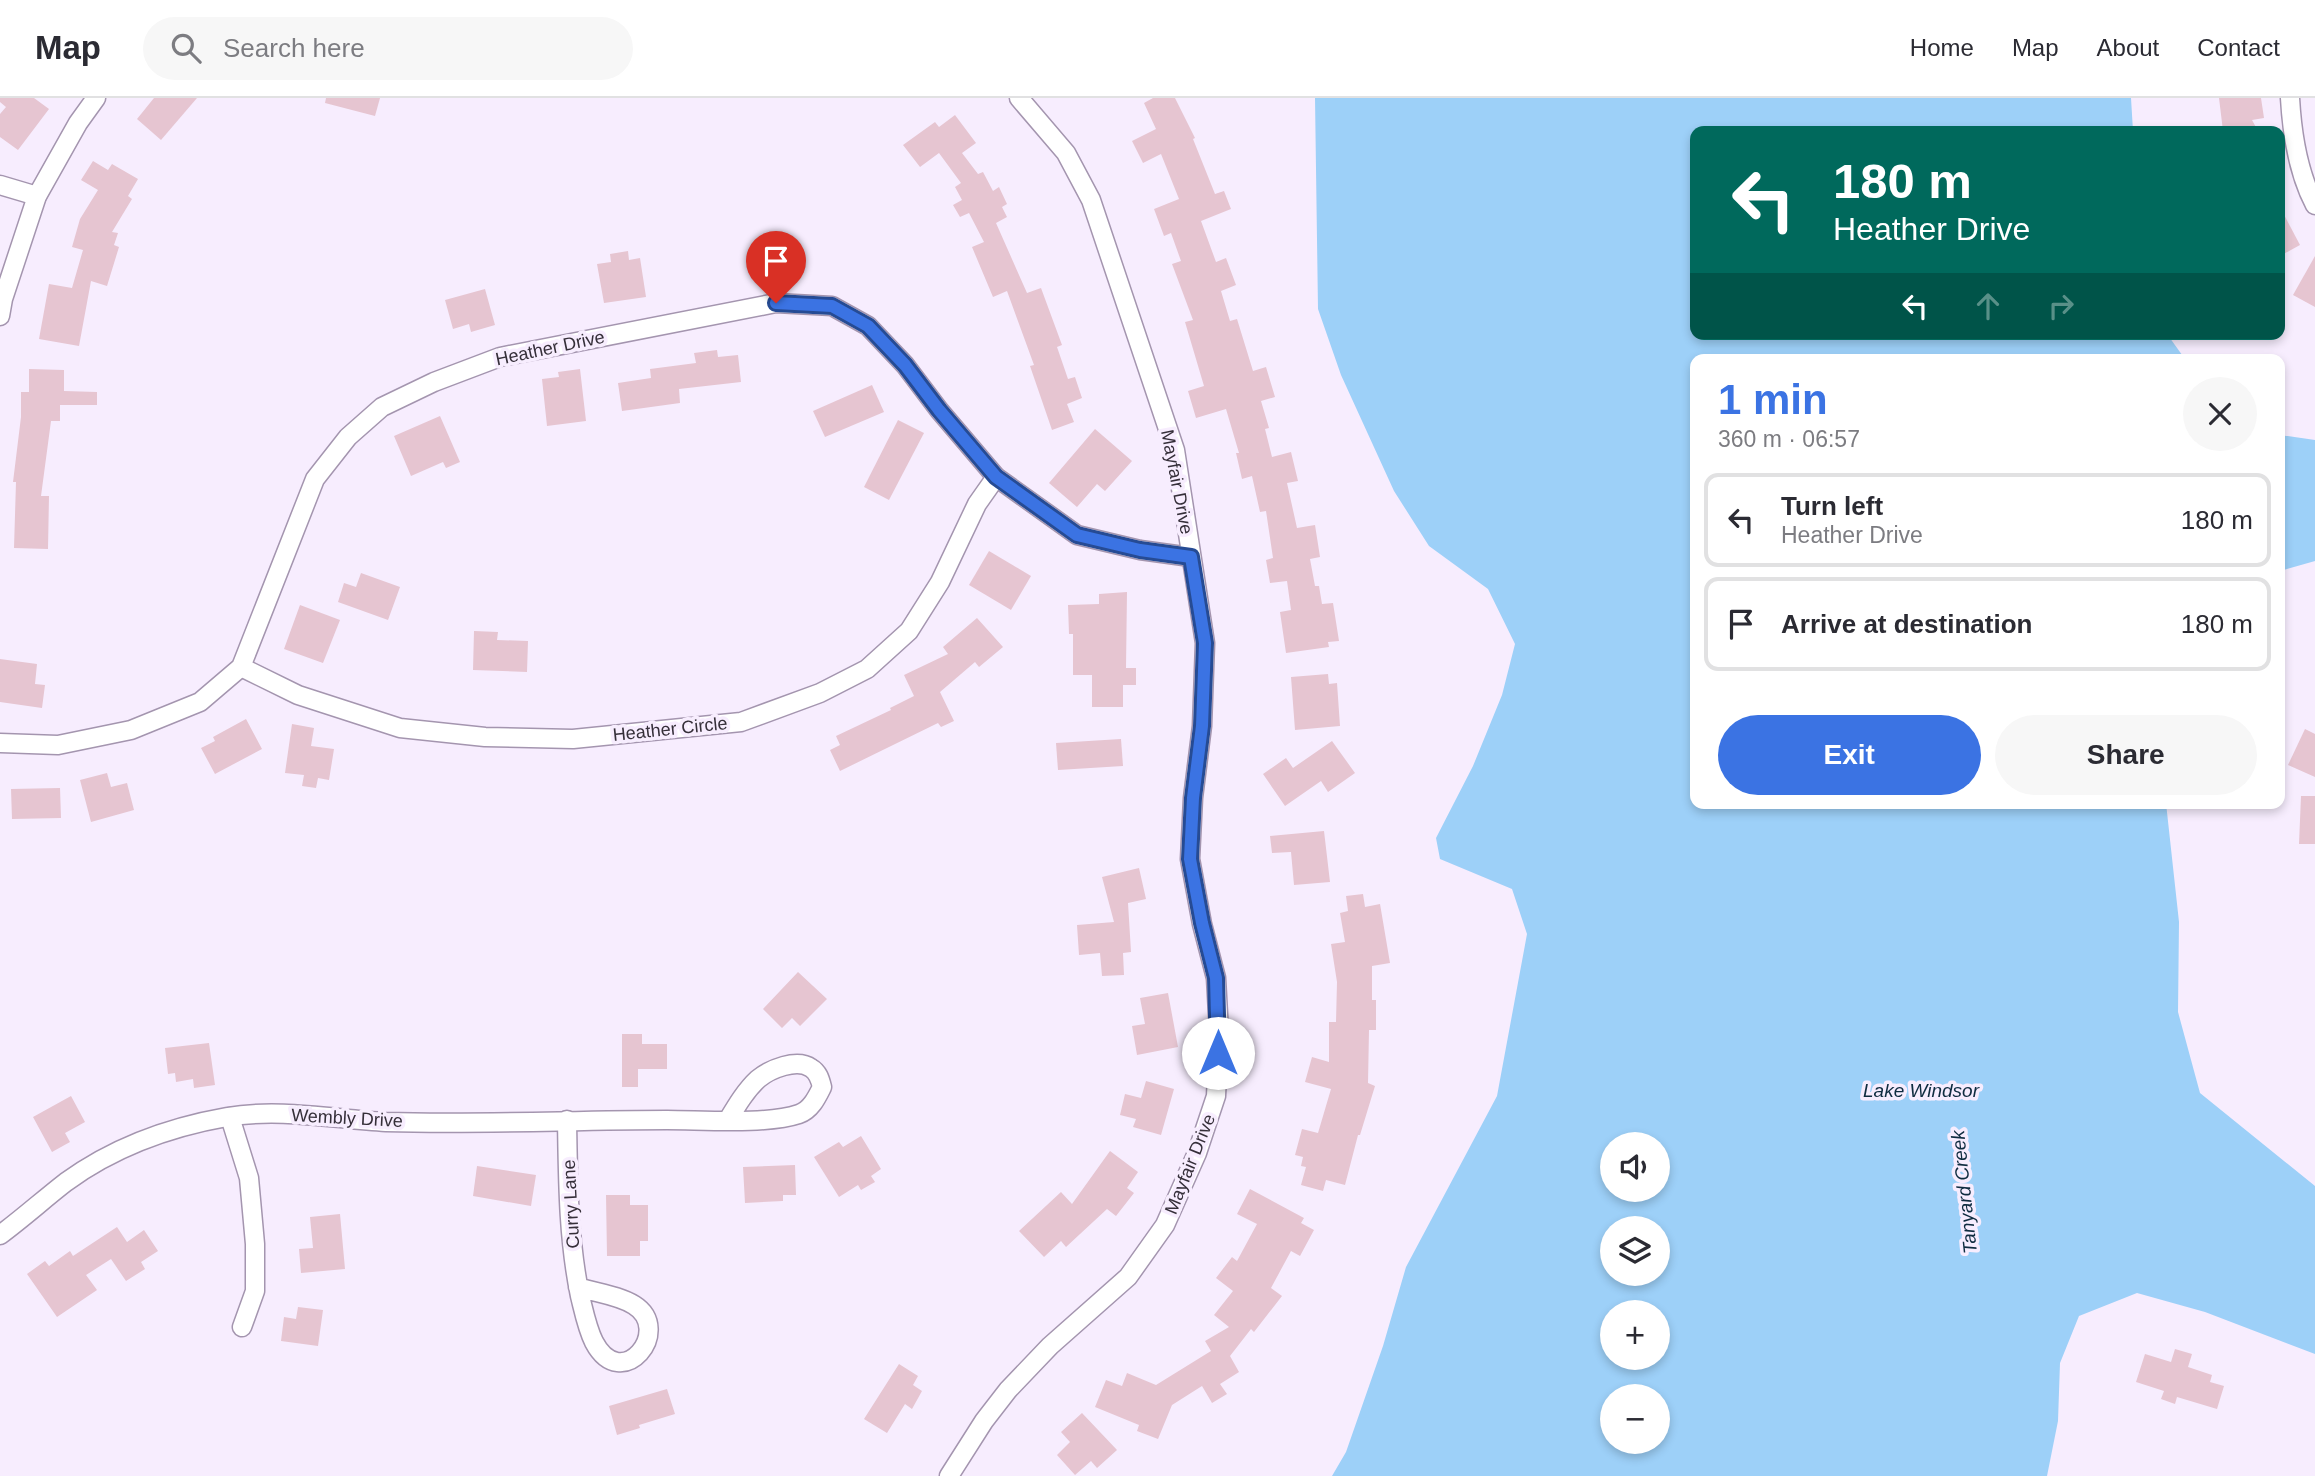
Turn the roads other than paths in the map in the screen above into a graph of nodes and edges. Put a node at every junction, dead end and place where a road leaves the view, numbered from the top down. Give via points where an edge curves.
1 (96, 98) edge
2 (1019, 98) edge
3 (2290, 98) edge
4 (0, 185) edge
5 (37, 196) junction
6 (2315, 205) edge
7 (0, 316) edge
8 (996, 477) junction
9 (1191, 557) junction
10 (241, 667) junction
11 (0, 743) edge
12 (230, 1117) junction
13 (727, 1119) junction
14 (567, 1120) junction
15 (0, 1235) edge
16 (578, 1287) junction
17 (242, 1327) dead end
18 (948, 1476) edge

1 - 5 street
2 - 9 street, Mayfair Drive via 1066,153 1091,200 1175,450
3 - 6 street via 2305,186
4 - 5 street
5 - 7 street
8 - 9 street, Heather Drive via 1077,535
8 - 10 street, Heather Circle via 909,631 867,669 820,694 741,722 573,739 485,737 400,728 298,695
8 - 10 street, Heather Drive via 868,326 832,306 776,303 500,357 382,407 348,437 315,479
9 - 18 street, Mayfair Drive via 1205,643 1190,859 1216,978 1216,1096 1165,1225 1128,1277 1050,1346 1008,1391
10 - 11 street, Heather Drive via 200,702 131,730 58,746
12 - 14 street, Wembly Drive via 292,1114 385,1122
12 - 15 street, Wembly Drive via 177,1128 126,1146 65,1183
12 - 17 street via 249,1178 255,1244 255,1291
13 - 13 street, Wembly Drive via 760,1077 779,1067 802,1065 818,1074 822,1087 815,1102 802,1113 776,1119
13 - 14 street, Wembly Drive
14 - 16 street, Curry Lane via 569,1211
16 - 16 street, Curry Lane via 595,1345 610,1360 624,1363 639,1355 649,1338 646,1319 637,1307

